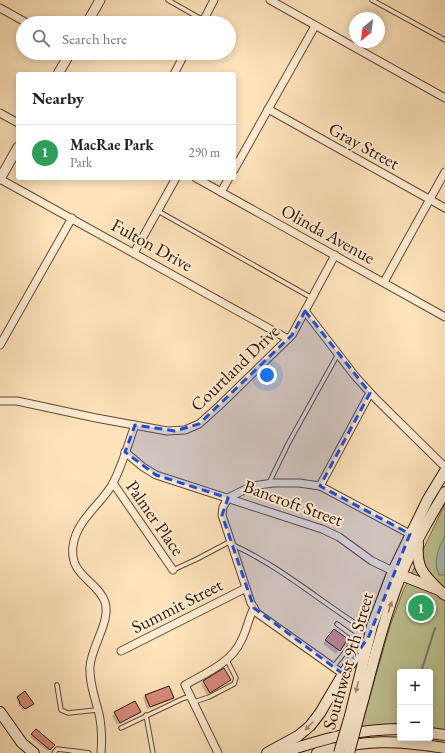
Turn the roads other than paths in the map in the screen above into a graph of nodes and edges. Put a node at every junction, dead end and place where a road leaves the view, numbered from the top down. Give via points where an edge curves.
1 (100, 0) edge
2 (168, 0) edge
3 (214, 0) edge
4 (270, 0) edge
5 (372, 0) edge
6 (0, 8) edge
7 (91, 16) edge
8 (194, 16) edge
9 (205, 16) edge
10 (16, 17) edge
11 (315, 26) junction
12 (445, 40) edge
13 (66, 60) edge
14 (181, 60) edge
15 (59, 72) edge
16 (175, 72) edge
17 (445, 98) edge
18 (268, 109) junction
19 (0, 113) edge
20 (16, 122) edge
21 (16, 151) edge
22 (236, 166) edge
23 (445, 172) edge
24 (0, 179) edge
25 (175, 180) edge
26 (200, 180) edge
27 (228, 180) edge
28 (221, 192) junction
29 (430, 200) junction
30 (445, 208) edge
31 (157, 211) junction
32 (72, 218) junction
33 (134, 253) junction
34 (335, 255) junction
35 (384, 282) junction
36 (312, 298) junction
37 (305, 312) junction
38 (445, 316) edge
39 (288, 339) junction
40 (0, 345) edge
41 (338, 354) junction
42 (370, 393) junction
43 (0, 401) edge
44 (135, 425) junction
45 (125, 452) junction
46 (445, 466) edge
47 (445, 471) edge
48 (113, 483) junction
49 (269, 483) junction
50 (320, 486) junction
51 (445, 492) edge
52 (228, 498) junction
53 (425, 526) junction
54 (410, 534) junction
55 (231, 543) junction
56 (173, 570) joint
57 (397, 573) junction
58 (246, 588) junction
59 (442, 593) edge
60 (254, 608) junction
61 (337, 624) dead end
62 (370, 634) junction
63 (121, 651) dead end
64 (227, 660) junction
65 (333, 667) junction
66 (343, 674) junction
67 (57, 685) dead end
68 (192, 700) junction
69 (98, 710) junction
70 (0, 712) edge
71 (146, 715) junction
72 (354, 715) junction
73 (121, 728) dead end
74 (397, 730) edge
75 (433, 733) edge
76 (445, 735) edge
77 (445, 748) edge
78 (74, 752) edge
79 (34, 753) edge
80 (54, 753) edge
81 (89, 753) edge
82 (101, 753) edge
83 (153, 753) edge
84 (218, 753) edge
85 (267, 753) edge
86 (280, 753) edge
87 (317, 753) edge
88 (339, 753) edge
89 (349, 753) edge

1 - 7 street
2 - 8 lane
3 - 9 street
4 - 11 street
5 - 12 lane
6 - 10 street
11 - 17 street
11 - 18 street
13 - 15 street
14 - 16 street
18 - 22 street
18 - 29 street, Gray Street
19 - 20 street
21 - 24 street
23 - 29 street
24 - 32 street, Fulton Drive
25 - 31 street
26 - 28 street, Olinda Avenue
27 - 28 street
28 - 34 street, Olinda Avenue
29 - 30 street, Gray Street
29 - 35 street
31 - 33 street
31 - 36 lane
32 - 33 street, Fulton Drive
32 - 40 street
33 - 39 street, Fulton Drive
34 - 35 street, Olinda Avenue
34 - 36 street, Courtland Drive
35 - 38 street, Olinda Avenue
36 - 37 street, Courtland Drive
37 - 39 street, Courtland Drive
37 - 41 street
39 - 44 street, Courtland Drive via 199,424 175,431
41 - 42 street
41 - 49 lane
42 - 46 street
42 - 50 street
43 - 44 street, Courtland Drive via 17,401
44 - 45 street
45 - 48 street
45 - 52 street, Bancroft Street via 143,468 156,475
47 - 54 main road, Southwest 9th Street
48 - 56 street, Palmer Place
48 - 69 street via 88,516 76,535 73,546 78,570 99,592 106,607 104,623 91,664 92,690
49 - 50 street
49 - 52 street via 252,486
50 - 54 street
51 - 53 main road, Southwest 9th Street
52 - 55 street via 222,515
52 - 57 street, Bancroft Street via 322,529 372,561
53 - 57 main road, Southwest 9th Street
53 - 59 main road via 418,540 417,557 425,576
54 - 57 main road, Southwest 9th Street
55 - 56 lane
55 - 58 street
55 - 62 lane via 280,571
57 - 59 main road, Bancroft Street
57 - 62 main road, Southwest 9th Street
72 -> 57 main road, Southwest 9th Street via 380,640
58 - 60 street
58 - 63 street, Summit Street
60 - 64 street via 239,646
60 - 65 street via 257,613
61 - 65 lane via 352,635 350,646
62 - 66 main road
62 -> 72 main road, Southwest 9th Street
64 - 68 street via 185,685
64 - 68 lane via 236,678 234,684 209,697
65 - 66 street
66 -> 85 main road via 310,726 298,736
67 - 69 lane via 61,710 68,713
68 - 71 lane via 184,698
68 - 84 street
69 - 82 street via 102,734
70 - 79 main road via 22,743
71 - 73 lane
71 - 83 lane
72 - 88 main road, Southwest 9th Street, bridge
72 - 89 main road, Southwest 9th Street, bridge
74 - 86 main road via 359,731
75 - 76 main road
77 - 87 main road via 381,741 359,743
78 - 80 lane via 57,749
78 - 81 lane

